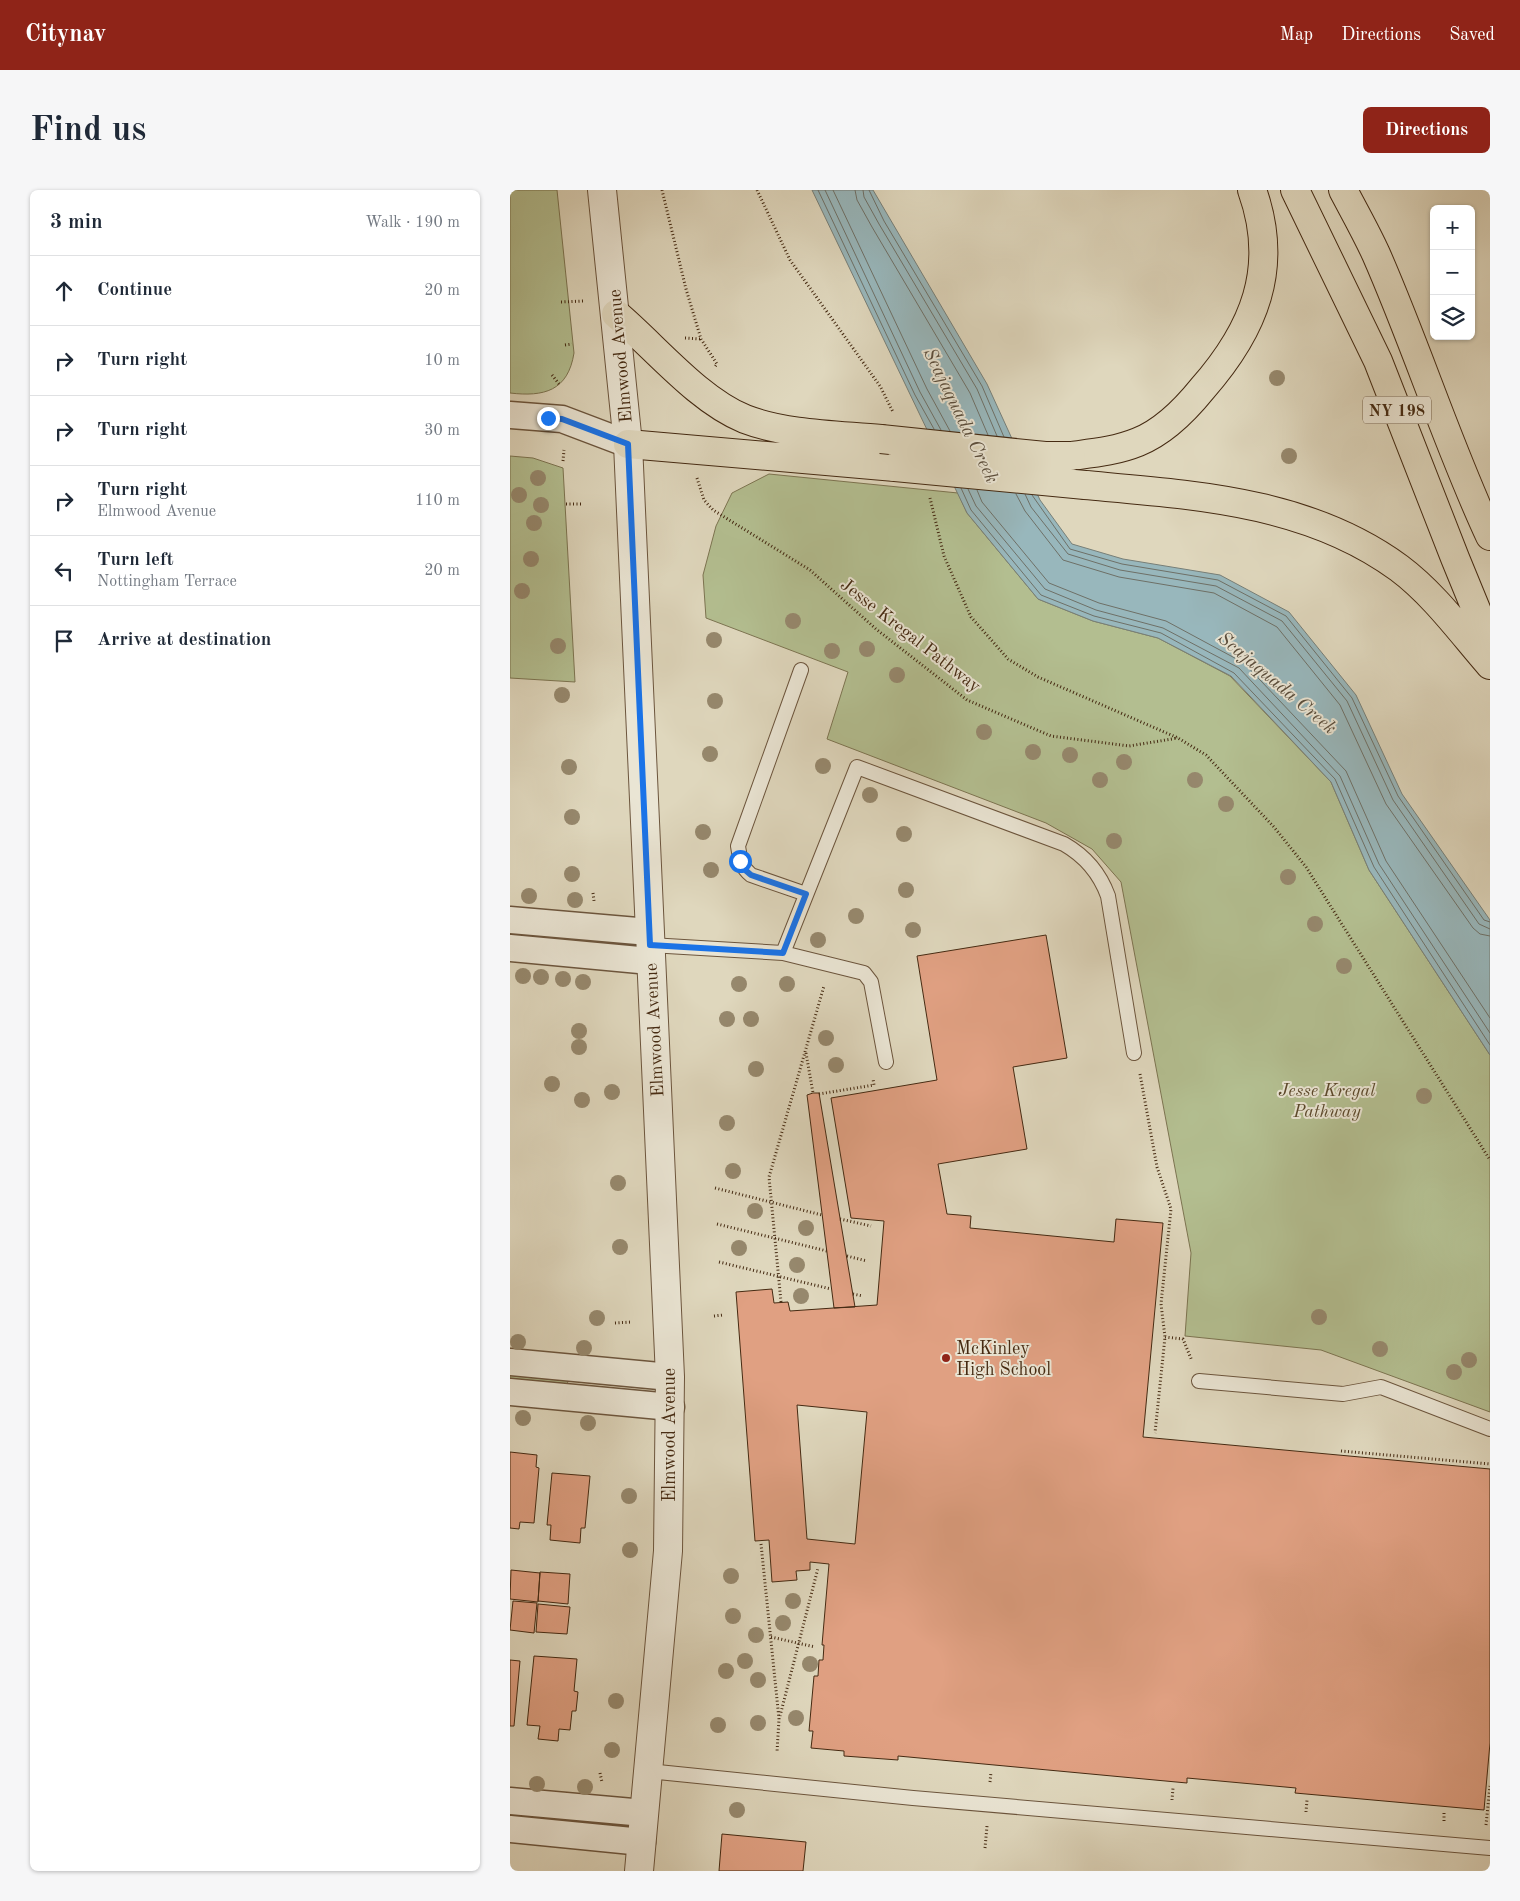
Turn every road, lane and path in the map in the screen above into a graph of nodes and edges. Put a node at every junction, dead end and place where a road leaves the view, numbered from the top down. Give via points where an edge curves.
1 (602, 190) edge
2 (662, 190) edge
3 (1252, 190) edge
4 (1295, 190) edge
5 (1343, 190) edge
6 (561, 302) dead end
7 (569, 302) dead end
8 (616, 314) junction
9 (679, 338) dead end
10 (701, 339) junction
11 (565, 344) dead end
12 (572, 344) dead end
13 (717, 364) dead end
14 (552, 375) dead end
15 (559, 384) dead end
16 (510, 415) edge
17 (628, 444) junction
18 (564, 450) dead end
19 (563, 461) dead end
20 (704, 500) dead end
21 (566, 504) dead end
22 (580, 504) dead end
23 (1490, 536) edge
24 (1490, 634) edge
25 (1490, 665) edge
26 (801, 670) dead end
27 (806, 894) junction
28 (510, 920) edge
29 (650, 946) junction
30 (510, 948) edge
31 (783, 953) junction
32 (824, 986) dead end
33 (806, 1050) junction
34 (1134, 1053) dead end
35 (886, 1062) dead end
36 (1138, 1067) dead end
37 (874, 1085) dead end
38 (813, 1093) dead end
39 (819, 1094) dead end
40 (1490, 1160) edge
41 (715, 1188) dead end
42 (771, 1202) junction
43 (822, 1215) dead end
44 (840, 1219) dead end
45 (717, 1224) dead end
46 (871, 1226) dead end
47 (775, 1238) junction
48 (827, 1251) dead end
49 (847, 1256) dead end
50 (867, 1261) dead end
51 (719, 1262) dead end
52 (779, 1276) junction
53 (831, 1289) dead end
54 (853, 1294) dead end
55 (863, 1296) dead end
56 (781, 1302) dead end
57 (723, 1315) dead end
58 (714, 1316) dead end
59 (632, 1322) dead end
60 (615, 1323) dead end
61 (1165, 1337) junction
62 (1183, 1339) dead end
63 (510, 1362) edge
64 (670, 1377) junction
65 (1199, 1381) dead end
66 (510, 1392) edge
67 (670, 1407) junction
68 (1490, 1429) edge
69 (1155, 1433) dead end
70 (1341, 1451) dead end
71 (1490, 1464) edge
72 (761, 1544) dead end
73 (818, 1568) dead end
74 (771, 1636) junction
75 (798, 1643) junction
76 (815, 1647) dead end
77 (779, 1719) junction
78 (777, 1752) dead end
79 (648, 1772) junction
80 (991, 1772) dead end
81 (990, 1776) dead end
82 (1490, 1786) edge
83 (1173, 1788) dead end
84 (1173, 1793) dead end
85 (510, 1801) edge
86 (644, 1813) junction
87 (1486, 1827) dead end
88 (510, 1829) edge
89 (642, 1842) junction
90 (1490, 1848) edge
91 (639, 1871) edge

1 - 8 street, Elmwood Avenue
2 - 10 path
3 - 8 highway, bridge via 1265,244 1258,299 1245,332 1222,367 1169,423 1139,442 1106,452 1045,456 790,430 746,419 705,396
4 - 24 highway, NY 198 via 1378,361 1480,619
5 - 23 highway, NY 198 via 1375,252 1459,470
6 - 7 path
8 - 17 street, Elmwood Avenue
9 - 10 path
10 - 13 path
11 - 12 path
14 - 15 path
16 - 17 street via 562,419
17 - 25 highway, bridge via 1226,500 1312,521 1361,544 1400,569 1429,596
17 - 29 street, Elmwood Avenue
18 - 19 path
20 - 40 path, Jesse Kregal Pathway via 713,510 810,570 876,629 967,700 1052,736 1128,746 1178,738 1206,755 1274,827 1306,867
21 - 22 path
26 - 27 lane via 738,846 740,861 751,875
27 - 31 lane
27 - 34 lane via 857,767 1064,844 1086,860 1103,883 1108,896
28 - 29 street
29 - 30 street
29 - 31 lane
29 - 64 street, Elmwood Avenue
31 - 35 lane via 864,972 871,982
32 - 33 path
33 - 38 path
33 - 42 path via 769,1177
36 - 61 path via 1157,1168 1171,1209 1161,1304
37 - 39 path
41 - 42 path
42 - 43 path
42 - 47 path
44 - 46 path
45 - 47 path
47 - 48 path
47 - 52 path
49 - 50 path
51 - 52 path
52 - 53 path
52 - 56 path
54 - 55 path
57 - 58 path
59 - 60 path
61 - 62 path
61 - 69 path
63 - 64 street
64 - 67 street, Elmwood Avenue
65 - 68 lane via 1343,1394 1381,1387
66 - 67 street
67 - 79 street, Elmwood Avenue via 668,1551
70 - 71 path
72 - 74 path
73 - 75 path
74 - 75 path
74 - 77 path
75 - 76 path
75 - 77 path
77 - 78 path
79 - 86 street, Elmwood Avenue
79 - 90 lane
80 - 81 path
82 - 87 path
83 - 84 path
85 - 86 street
86 - 89 street, Elmwood Avenue
88 - 89 street
89 - 91 street, Elmwood Avenue

